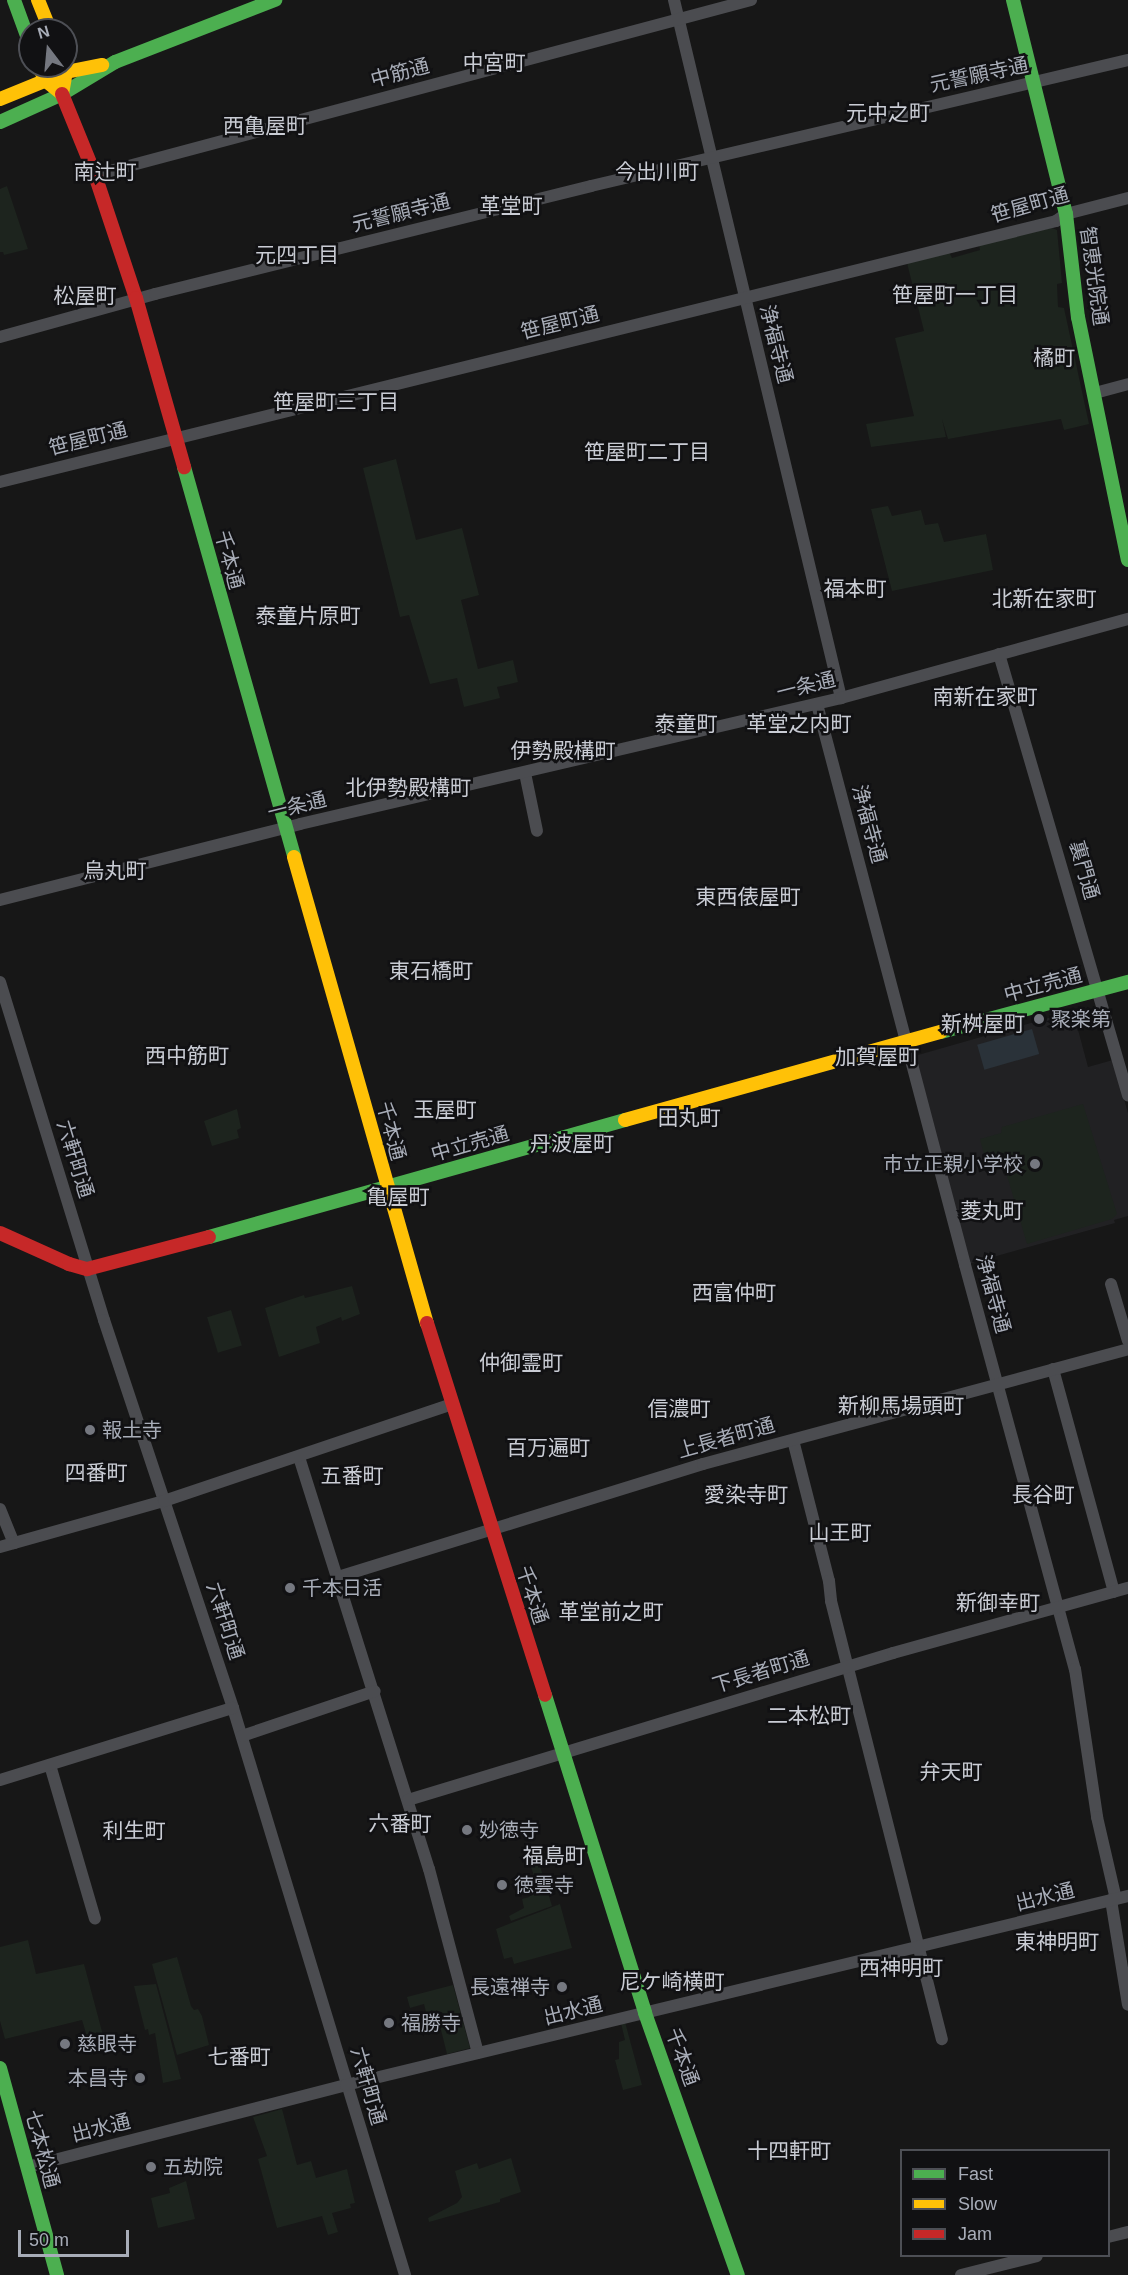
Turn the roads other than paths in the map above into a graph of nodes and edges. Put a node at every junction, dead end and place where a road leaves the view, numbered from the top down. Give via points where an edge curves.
1 (14, 0) edge
2 (38, 0) edge
3 (275, 0) edge
4 (674, 0) edge
5 (751, 0) edge
6 (1013, 0) edge
7 (21, 18) edge
8 (45, 18) edge
9 (680, 19) junction
10 (1128, 60) edge
11 (115, 62) junction
12 (78, 67) edge
13 (49, 78) edge
14 (64, 78) edge
15 (45, 80) junction
16 (1034, 84) junction
17 (62, 94) junction
18 (0, 99) edge
19 (0, 122) edge
20 (712, 158) junction
21 (95, 175) junction
22 (1128, 198) edge
23 (1066, 214) junction
24 (743, 297) junction
25 (136, 298) junction
26 (0, 337) edge
27 (1128, 384) edge
28 (1095, 393) junction
29 (177, 437) junction
30 (0, 482) edge
31 (1128, 560) edge
32 (1128, 619) edge
33 (999, 654) junction
34 (841, 698) junction
35 (817, 704) junction
36 (525, 773) junction
37 (285, 828) junction
38 (537, 831) dead end
39 (0, 900) edge
40 (0, 982) edge
41 (1128, 982) edge
42 (1098, 990) junction
43 (906, 1041) junction
44 (1128, 1096) edge
45 (386, 1187) junction
46 (0, 1233) edge
47 (87, 1269) junction
48 (1111, 1284) dead end
49 (1128, 1341) edge
50 (1128, 1349) edge
51 (1053, 1369) junction
52 (998, 1385) junction
53 (453, 1404) junction
54 (793, 1440) junction
55 (298, 1457) junction
56 (164, 1501) junction
57 (0, 1509) edge
58 (491, 1529) junction
59 (14, 1543) junction
60 (0, 1547) edge
61 (338, 1577) junction
62 (1128, 1588) edge
63 (1114, 1592) junction
64 (1058, 1608) junction
65 (848, 1667) junction
66 (375, 1691) junction
67 (233, 1708) junction
68 (242, 1736) junction
69 (561, 1752) junction
70 (50, 1765) junction
71 (0, 1780) edge
72 (408, 1800) junction
73 (1118, 1898) edge
74 (95, 1919) dead end
75 (919, 1947) junction
76 (1128, 2005) edge
77 (645, 2013) junction
78 (942, 2039) dead end
79 (478, 2053) junction
80 (0, 2068) edge
81 (346, 2085) junction
82 (27, 2167) junction
83 (1128, 2232) edge
84 (1110, 2236) edge
85 (1033, 2257) edge
86 (969, 2274) edge
87 (57, 2275) edge
88 (405, 2275) edge
89 (738, 2275) edge

1 - 7 street
2 - 8 street
3 - 11 street
4 - 9 street, 浄福寺通
5 - 9 street, 中筋通
6 - 16 street, 智恵光院通
9 - 20 street, 浄福寺通
9 - 21 street, 中筋通
10 - 16 street, 元誓願寺通
11 - 12 street
11 - 17 street
13 - 15 street
14 - 17 street
15 - 17 street, 千本通
15 - 18 street
16 - 20 street, 元誓願寺通 via 1023,83
16 - 23 street, 智恵光院通
17 - 19 street
17 - 21 street, 千本通
20 - 24 street, 浄福寺通
20 - 25 street, 元誓願寺通
21 - 25 street, 千本通
22 - 23 street, 笹屋町通
23 - 24 street, 笹屋町通 via 1056,221
23 - 28 street, 智恵光院通 via 1078,317
24 - 29 street, 笹屋町通
24 - 34 street, 浄福寺通
25 - 26 street, 元誓願寺通
25 - 29 street, 千本通
27 - 28 street
28 - 31 street, 智恵光院通
29 - 30 street, 笹屋町通
29 - 37 street, 千本通
32 - 33 street, 一条通
33 - 34 street, 一条通
33 - 42 street, 裏門通
34 - 35 street, 一条通
35 - 36 street, 一条通
35 - 43 street, 浄福寺通
36 - 37 street, 一条通
36 - 38 street
37 - 39 street, 一条通
37 - 45 street, 千本通
40 - 47 street, 六軒町通
41 - 42 street, 中立売通
42 - 43 street, 中立売通
42 - 44 street, 裏門通
43 - 45 street, 中立売通
43 - 52 street, 浄福寺通
45 - 47 street, 中立売通
45 - 53 street, 千本通
46 - 47 street
47 - 56 street, 六軒町通
48 - 49 street
50 - 51 street, 上長者町通
51 - 52 street, 上長者町通
51 - 63 street
52 - 54 street, 上長者町通
52 - 64 street, 浄福寺通
53 - 55 street
53 - 58 street, 千本通
54 - 58 street, 上長者町通
54 - 65 street
55 - 56 street
55 - 61 street
56 - 59 street
56 - 67 street, 六軒町通
57 - 59 street
58 - 61 street, 上長者町通
58 - 69 street, 千本通
59 - 60 street
61 - 66 street
62 - 63 street, 下長者町通
63 - 64 street, 下長者町通
64 - 65 street, 下長者町通
64 - 73 street, 浄福寺通 via 1075,1669 1097,1817
65 - 69 street, 下長者町通
65 - 75 street
66 - 68 street
66 - 72 street
67 - 68 street, 六軒町通
67 - 70 street
68 - 81 street, 六軒町通 via 331,2024
69 - 72 street, 下長者町通
69 - 77 street, 千本通
70 - 71 street
70 - 74 street
72 - 79 street
73 - 75 street, 出水通
73 - 76 street, 浄福寺通
75 - 77 street, 出水通
75 - 78 street
77 - 79 street, 出水通
77 - 89 street, 千本通
79 - 81 street, 出水通
80 - 82 street, 七本松通
81 - 82 street, 出水通
81 - 88 street, 六軒町通
82 - 87 street, 七本松通
83 - 84 street
85 - 86 street

